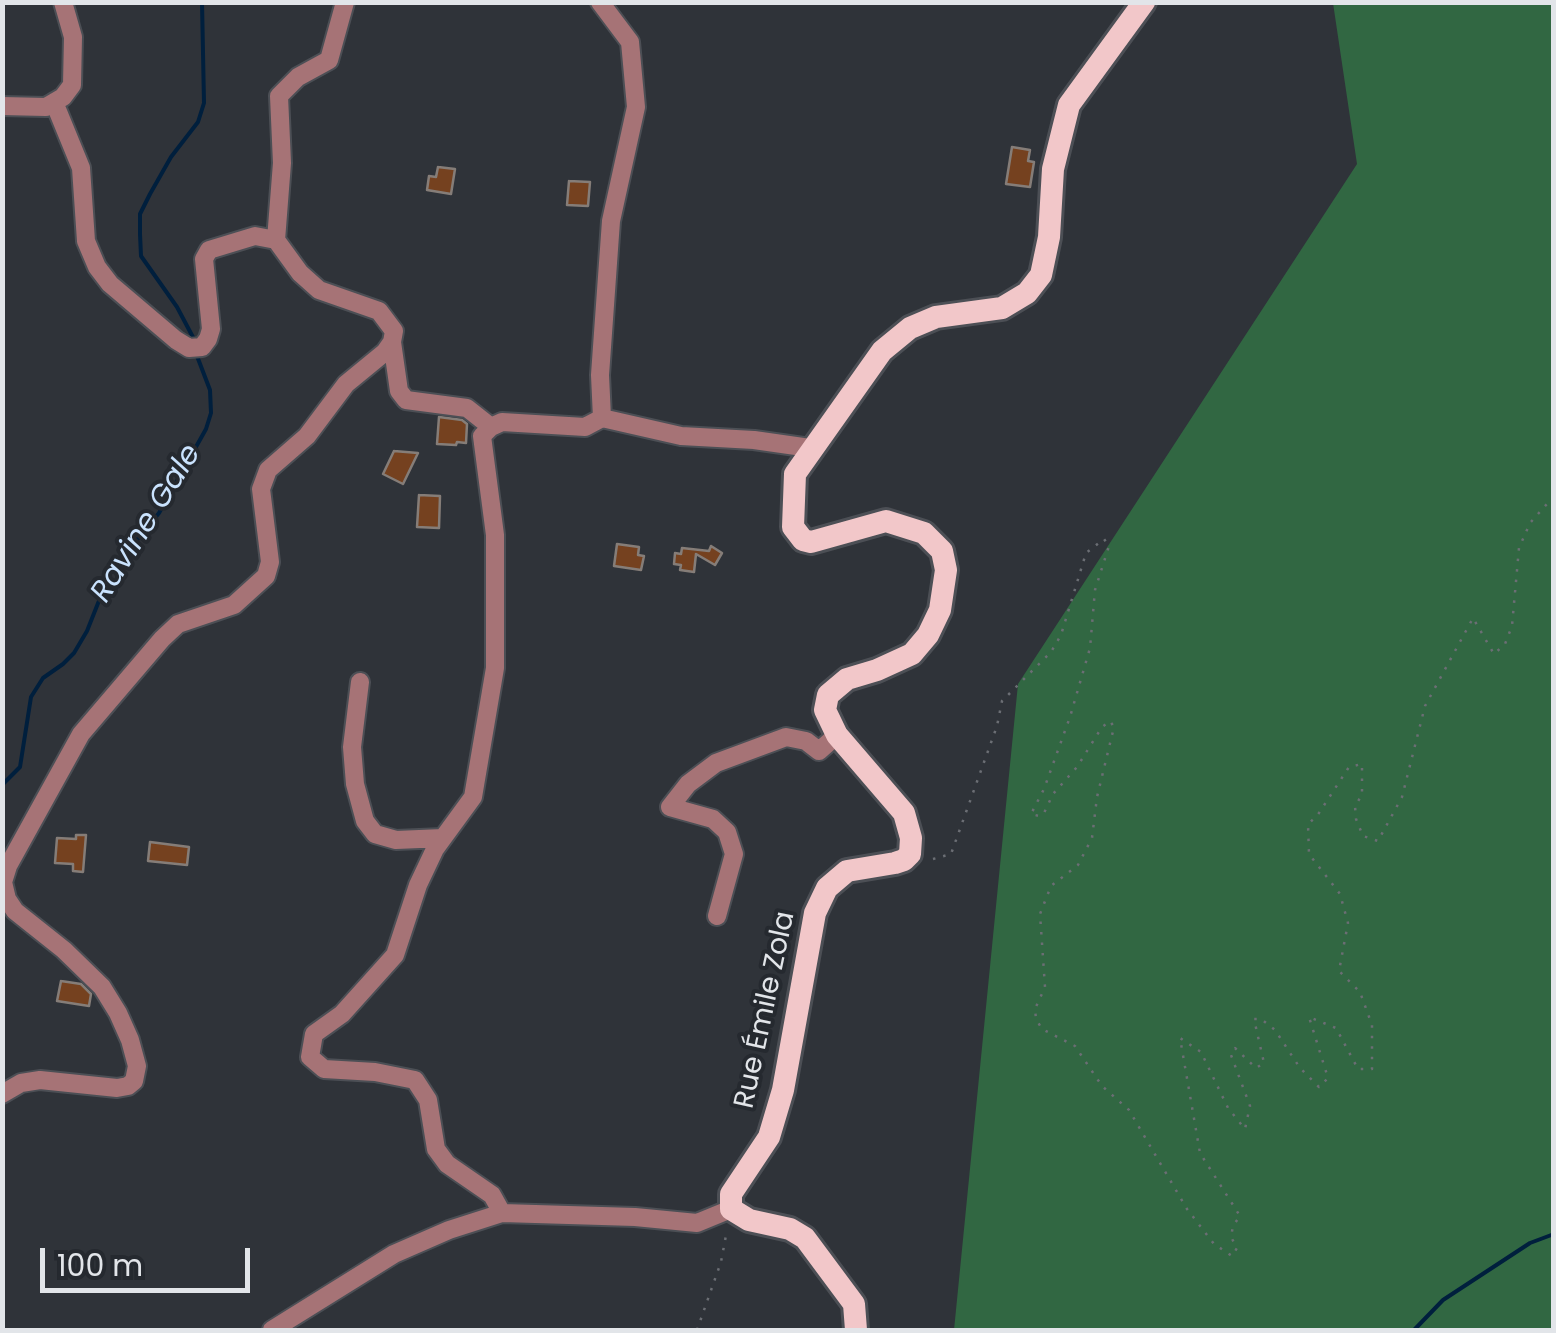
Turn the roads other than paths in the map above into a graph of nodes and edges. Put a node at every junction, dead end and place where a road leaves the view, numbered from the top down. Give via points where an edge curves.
1 (62, 2) edge
2 (346, 2) edge
3 (600, 2) edge
4 (1144, 2) edge
5 (54, 102) junction
6 (2, 106) edge
7 (276, 240) junction
8 (392, 342) junction
9 (602, 418) junction
10 (491, 427) junction
11 (810, 448) junction
12 (360, 682) dead end
13 (838, 734) junction
14 (444, 838) junction
15 (5, 866) edge
16 (717, 916) dead end
17 (2, 1094) edge
18 (731, 1209) junction
19 (502, 1213) junction
20 (272, 1330) edge
21 (856, 1330) edge

1 - 5 street via 74,67 72,85
2 - 7 street via 330,60 279,96
3 - 9 street via 630,42 636,107 612,222
4 - 11 main road via 1069,105 1040,276 1002,308 936,317 910,328 882,351
5 - 6 street
5 - 7 street via 81,168 86,241 97,267 176,340 189,348 208,339 209,250 255,236
7 - 8 street via 319,290 380,311 394,331
8 - 10 street via 406,400 467,408
8 - 15 street via 268,470 261,489 266,576 234,606 178,624 162,639 81,734
9 - 10 street via 584,427
9 - 11 street via 681,436
10 - 14 street via 482,436 495,535 495,668 473,797
11 - 13 main road via 795,474 791,512 797,536 810,542 886,521 924,532 942,551 946,570 940,610 912,654 847,679 828,695 825,710
12 - 14 street via 352,747 365,821 375,834 396,840
13 - 16 street via 818,751 786,737 716,763 670,807 713,819 727,832 734,854
13 - 18 main road, Rue Émile Zola via 904,813 910,854 895,864 847,871 827,888 816,913 769,1137 731,1194
14 - 19 street via 418,884 395,955 342,1014 314,1034 310,1057 324,1069 416,1080 428,1100 436,1149 492,1195
15 - 17 street via 7,899 15,911 102,986 130,1040 137,1074 128,1086 40,1080
18 - 19 street via 696,1223
18 - 21 main road via 805,1238 854,1304
19 - 20 street via 394,1254

